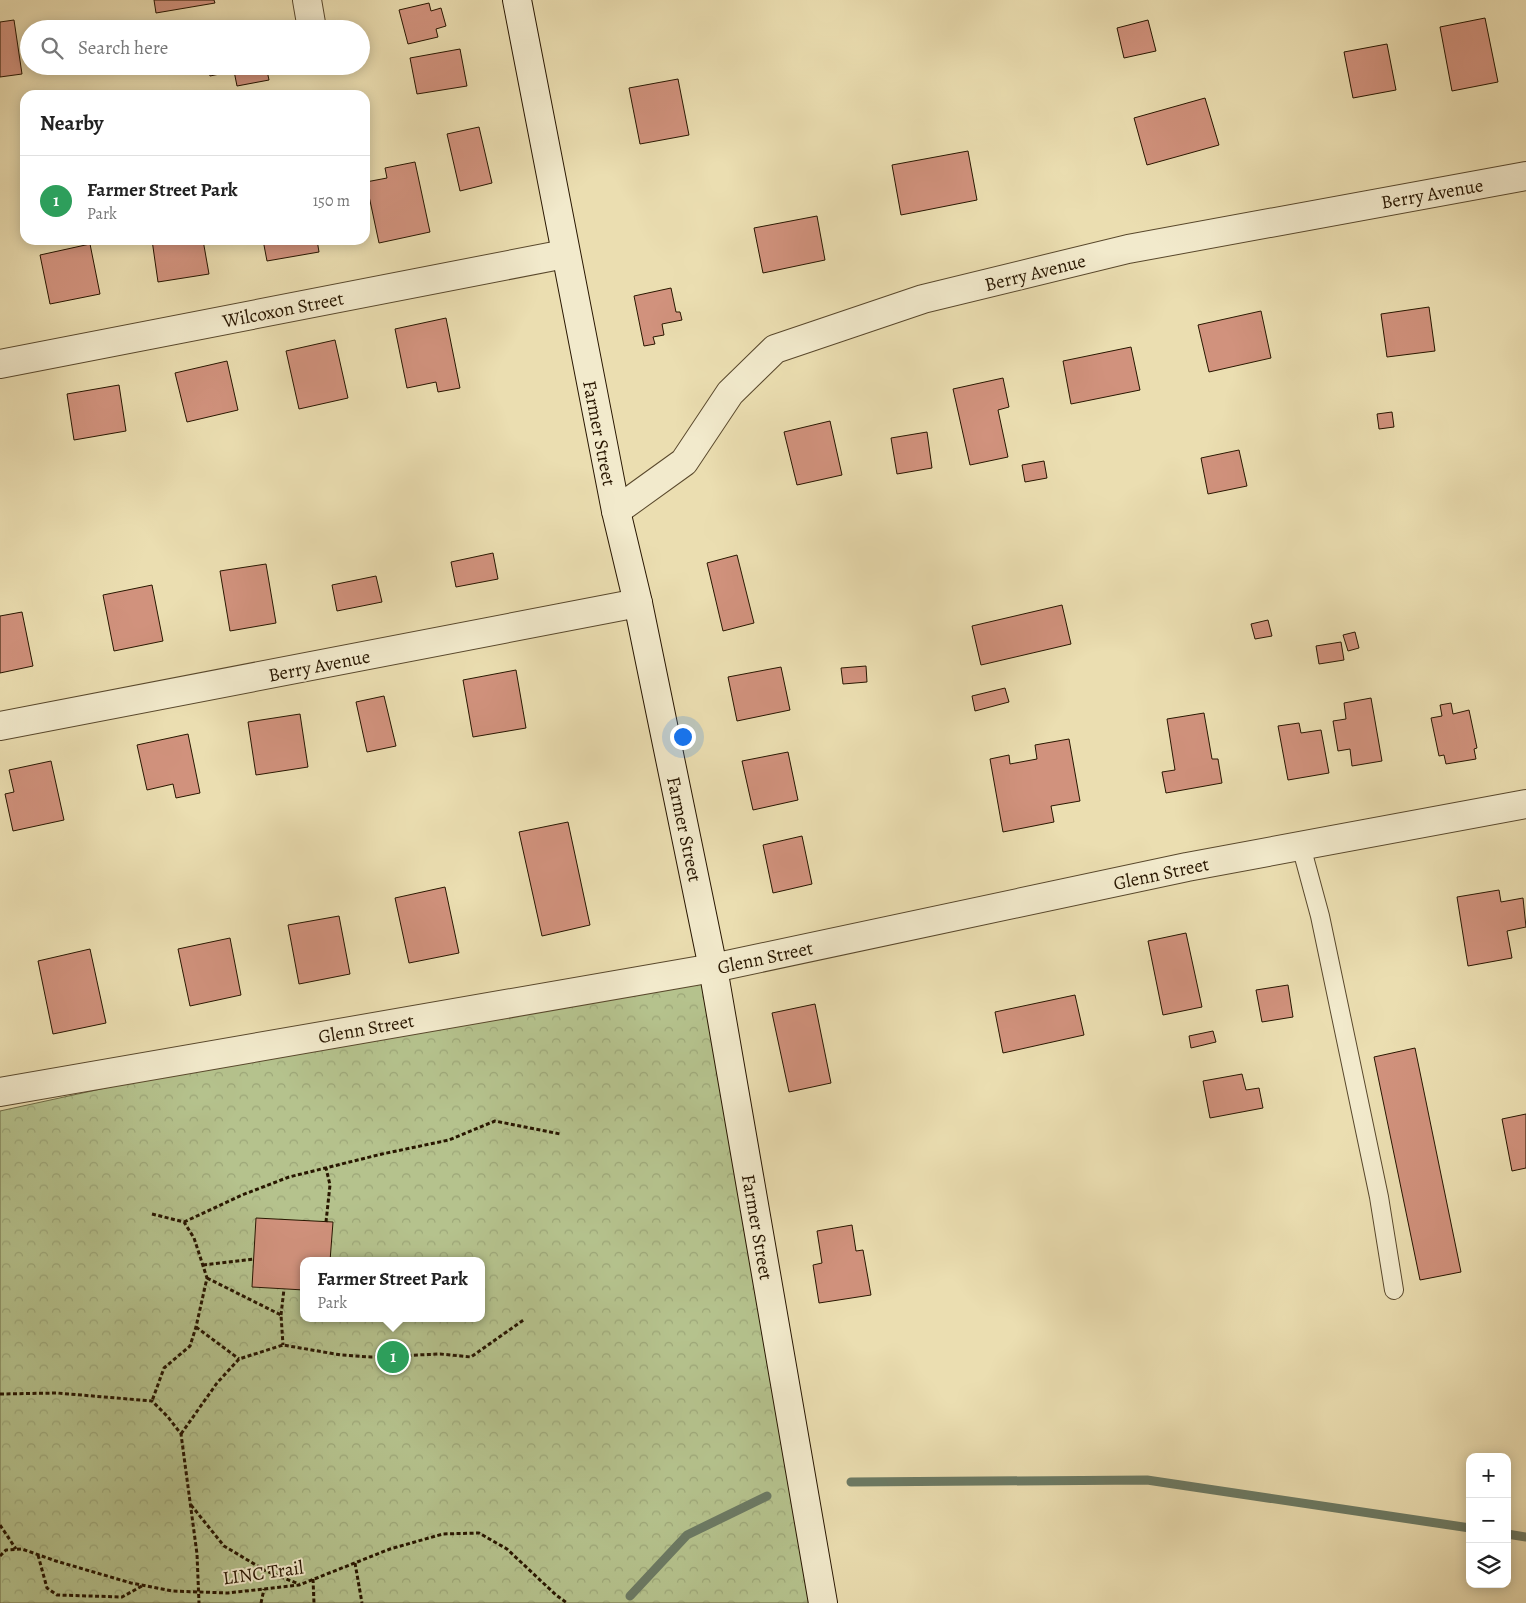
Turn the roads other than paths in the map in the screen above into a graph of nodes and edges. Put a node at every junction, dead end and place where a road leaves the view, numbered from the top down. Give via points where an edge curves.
1 (307, 0) edge
2 (516, 0) edge
3 (310, 20) edge
4 (1526, 176) edge
5 (565, 254) junction
6 (0, 364) edge
7 (616, 511) junction
8 (638, 604) junction
9 (0, 726) edge
10 (1526, 804) edge
11 (1301, 846) junction
12 (713, 968) junction
13 (0, 1092) edge
14 (1394, 1290) dead end
15 (823, 1603) edge

1 - 3 street
2 - 5 street, Farmer Street
4 - 7 street, Berry Avenue via 1128,249 923,298 775,349 730,393 684,462
5 - 6 street, Wilcoxon Street
5 - 7 street, Farmer Street
7 - 8 street, Farmer Street
8 - 9 street, Berry Avenue
8 - 12 street, Farmer Street
10 - 11 street, Glenn Street
11 - 12 street, Glenn Street via 1187,867
11 - 14 lane via 1320,916 1377,1188
12 - 13 street, Glenn Street
12 - 15 street, Farmer Street

